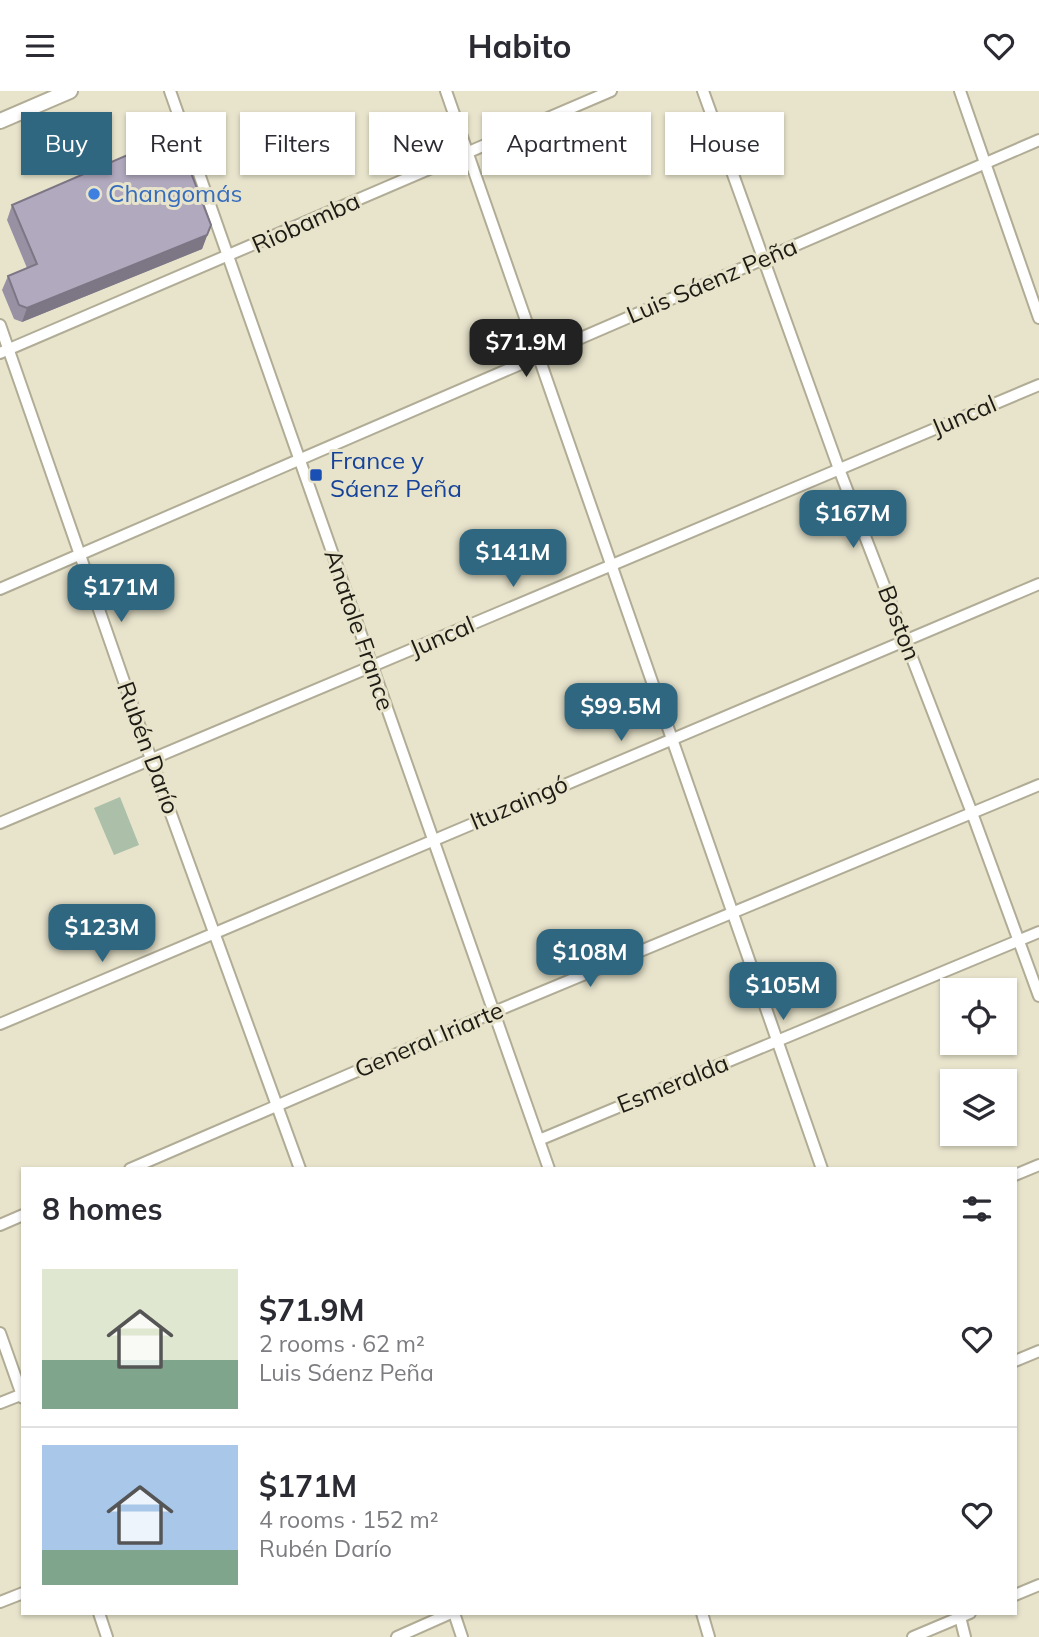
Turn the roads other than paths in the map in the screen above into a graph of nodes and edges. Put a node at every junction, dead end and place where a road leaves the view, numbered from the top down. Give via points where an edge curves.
1 (70, 91) edge
2 (170, 91) edge
3 (446, 91) edge
4 (611, 91) edge
5 (703, 91) edge
6 (960, 91) edge
7 (0, 121) edge
8 (1039, 140) edge
9 (469, 152) junction
10 (985, 163) junction
11 (228, 257) junction
12 (762, 259) junction
13 (1039, 318) edge
14 (0, 325) edge
15 (5, 351) edge
16 (539, 357) junction
17 (1039, 385) edge
18 (300, 460) junction
19 (839, 469) junction
20 (80, 554) junction
21 (612, 563) junction
22 (1039, 584) edge
23 (0, 589) edge
24 (906, 641) junction
25 (372, 667) junction
26 (674, 738) junction
27 (151, 759) junction
28 (1039, 785) edge
29 (972, 813) junction
30 (0, 823) edge
31 (433, 840) junction
32 (735, 913) junction
33 (1039, 932) edge
34 (216, 933) junction
35 (1020, 940) junction
36 (1039, 996) edge
37 (494, 1011) junction
38 (0, 1024) edge
39 (777, 1042) junction
40 (279, 1106) junction
41 (539, 1140) junction
42 (1039, 1165) edge
43 (135, 1167) edge
44 (299, 1167) edge
45 (548, 1167) edge
46 (821, 1167) edge
47 (1017, 1174) edge
48 (21, 1216) edge
49 (0, 1224) edge
50 (0, 1333) edge
51 (1039, 1351) edge
52 (1017, 1360) edge
53 (21, 1392) edge
54 (21, 1395) edge
55 (0, 1403) edge
56 (1039, 1585) edge
57 (21, 1594) edge
58 (1017, 1594) edge
59 (0, 1602) edge
60 (100, 1615) edge
61 (448, 1615) edge
62 (454, 1615) edge
63 (703, 1615) edge
64 (963, 1615) edge
65 (107, 1637) edge
66 (397, 1637) edge
67 (462, 1637) edge
68 (709, 1637) edge
69 (913, 1637) edge
70 (965, 1637) edge

1 - 7 main road
2 - 11 street, Anatole France
3 - 9 street
4 - 9 street, Riobamba
5 - 12 street, Boston
6 - 10 street
8 - 10 street, Luis Sáenz Peña
9 - 11 street, Riobamba
9 - 16 street
10 - 12 street, Luis Sáenz Peña
10 - 13 street
11 - 15 street, Riobamba
11 - 18 street, Anatole France
12 - 16 street, Luis Sáenz Peña
12 - 19 street, Boston
14 - 15 street, Rubén Darío
15 - 20 street, Rubén Darío
16 - 18 street, Luis Sáenz Peña
16 - 21 street
17 - 19 street, Juncal
18 - 20 street, Luis Sáenz Peña
18 - 25 street, Anatole France
19 - 21 street, Juncal
19 - 24 street, Boston
20 - 23 street, Luis Sáenz Peña
20 - 27 street, Rubén Darío
21 - 25 street, Juncal
21 - 26 street
22 - 24 street, Ituzaingó
24 - 26 street, Ituzaingó
24 - 29 street, Boston
25 - 27 street, Juncal
25 - 31 street, Anatole France
26 - 31 street, Ituzaingó
26 - 32 street
27 - 30 street, Juncal
27 - 34 street, Rubén Darío
28 - 29 street, General Iriarte
29 - 32 street, General Iriarte
29 - 35 street, Boston
31 - 34 street, Ituzaingó
31 - 37 street, Anatole France
32 - 37 street, General Iriarte
32 - 39 street
33 - 35 street, Esmeralda
34 - 38 street, Ituzaingó
34 - 40 street, Rubén Darío
35 - 36 street, Boston
35 - 39 street, Esmeralda
37 - 40 street, General Iriarte
37 - 41 street, Anatole France
39 - 41 street, Esmeralda
39 - 46 street
40 - 43 street, General Iriarte
40 - 44 street, Rubén Darío
41 - 45 street, Anatole France
42 - 47 street
48 - 49 street
50 - 53 street
51 - 52 street
54 - 55 street
56 - 58 street
57 - 59 street
60 - 65 street
61 - 66 street
62 - 67 street
63 - 68 street
64 - 69 street
64 - 70 street

